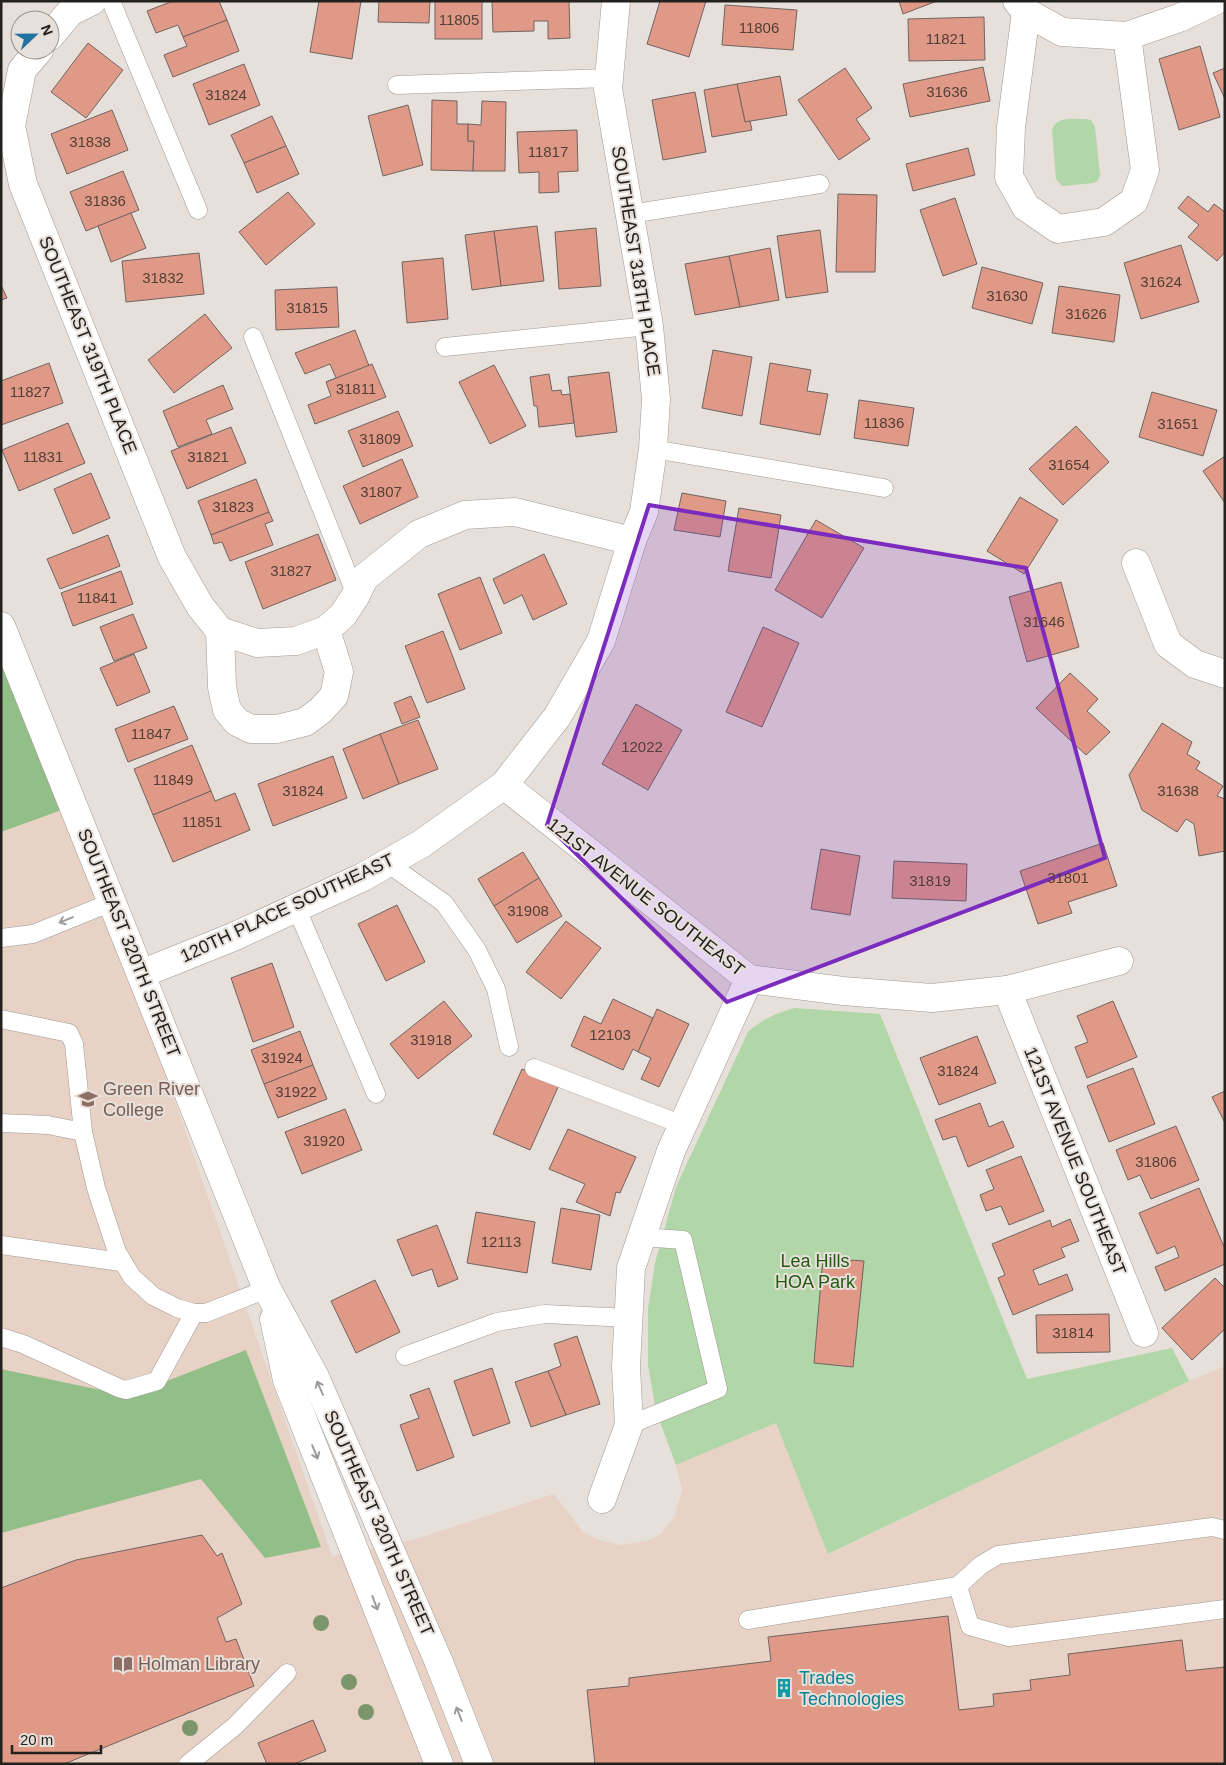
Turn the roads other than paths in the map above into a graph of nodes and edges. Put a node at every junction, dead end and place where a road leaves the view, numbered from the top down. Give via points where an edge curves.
1 (111, 1) edge
2 (616, 1) edge
3 (1214, 1) edge
4 (74, 5) edge
5 (1021, 7) edge
6 (60, 23) edge
7 (1127, 36) junction
8 (30, 60) edge
9 (609, 78) junction
10 (397, 85) dead end
11 (7, 107) edge
12 (820, 184) dead end
13 (198, 210) dead end
14 (630, 214) junction
15 (649, 326) junction
16 (253, 337) dead end
17 (445, 347) dead end
18 (653, 449) junction
19 (884, 488) dead end
20 (632, 541) junction
21 (1136, 563) dead end
22 (356, 595) junction
23 (1, 626) edge
24 (326, 630) junction
25 (220, 631) junction
26 (1225, 674) edge
27 (504, 785) junction
28 (387, 863) junction
29 (112, 902) junction
30 (296, 908) junction
31 (1, 938) edge
32 (1119, 961) dead end
33 (141, 974) junction
34 (750, 979) junction
35 (1007, 990) junction
36 (1, 1019) edge
37 (508, 1047) dead end
38 (534, 1068) dead end
39 (376, 1094) dead end
40 (1, 1122) edge
41 (683, 1125) junction
42 (83, 1132) junction
43 (642, 1237) junction
44 (1, 1246) edge
45 (122, 1262) junction
46 (267, 1288) junction
47 (194, 1313) junction
48 (628, 1318) junction
49 (1144, 1333) dead end
50 (1, 1337) edge
51 (405, 1356) dead end
52 (629, 1425) junction
53 (602, 1498) dead end
54 (1225, 1530) edge
55 (958, 1586) junction
56 (1225, 1609) edge
57 (748, 1620) dead end
58 (287, 1673) dead end
59 (188, 1764) edge
60 (439, 1764) edge
61 (479, 1764) edge

1 - 13 lane
2 - 9 street, SOUTHEAST 318TH PLACE
3 - 7 street via 1179,18
4 - 6 street
5 - 7 street via 1062,32
5 - 7 street via 1009,178 1026,207 1058,229 1104,222 1134,202 1145,170
8 - 11 street, SOUTHEAST 319TH PLACE via 22,70
9 - 10 lane
9 - 14 street, SOUTHEAST 318TH PLACE via 608,89
11 - 25 street, SOUTHEAST 319TH PLACE via 23,184 172,557 200,606
12 - 14 lane
14 - 15 street, SOUTHEAST 318TH PLACE
15 - 17 lane
15 - 18 street, SOUTHEAST 318TH PLACE via 656,399
16 - 22 lane
18 - 19 lane
18 - 20 street, SOUTHEAST 318TH PLACE via 644,512
20 - 22 street via 515,512 465,515 419,534 364,578
20 - 27 street, SOUTHEAST 318TH PLACE via 601,641 557,717
21 - 26 street via 1168,644 1195,664
22 - 24 street via 343,615
23 - 29 street, SOUTHEAST 320TH STREET
24 - 25 street via 296,641 257,643
24 - 25 street via 339,672 334,696 320,712 305,722 277,730 251,729 237,722 227,710 222,687
27 - 28 street, 120TH PLACE SOUTHEAST via 421,844
27 - 34 street, 121ST AVENUE SOUTHEAST
28 - 30 street, 120TH PLACE SOUTHEAST
28 - 37 lane via 444,903 477,950 496,990
29 -> 31 lane via 33,934
29 - 33 street, SOUTHEAST 320TH STREET
30 - 33 street, 120TH PLACE SOUTHEAST
30 - 39 lane
32 - 35 street, 121ST AVENUE SOUTHEAST
33 - 46 street, SOUTHEAST 320TH STREET
34 - 35 street, 121ST AVENUE SOUTHEAST via 932,998
34 - 41 street
35 - 49 street, 121ST AVENUE SOUTHEAST
36 - 42 lane via 70,1033 74,1044
38 - 41 lane
40 - 42 lane
41 - 43 street
42 - 45 lane via 96,1188
43 - 48 street via 632,1268
43 - 52 lane via 683,1240 718,1389
44 - 45 lane
45 - 47 lane via 132,1277 153,1296
46 - 47 lane via 206,1313
46 -> 60 street, SOUTHEAST 320TH STREET via 287,1380
61 -> 46 street, SOUTHEAST 320TH STREET via 438,1660 318,1384
47 - 50 lane via 157,1381 126,1390 24,1344
48 - 51 lane via 545,1314 497,1322
48 - 52 street
52 - 53 street
54 - 55 lane via 1212,1527 998,1555 981,1564
55 - 56 lane via 970,1626 1009,1637
55 - 57 lane
58 - 59 lane via 235,1726

